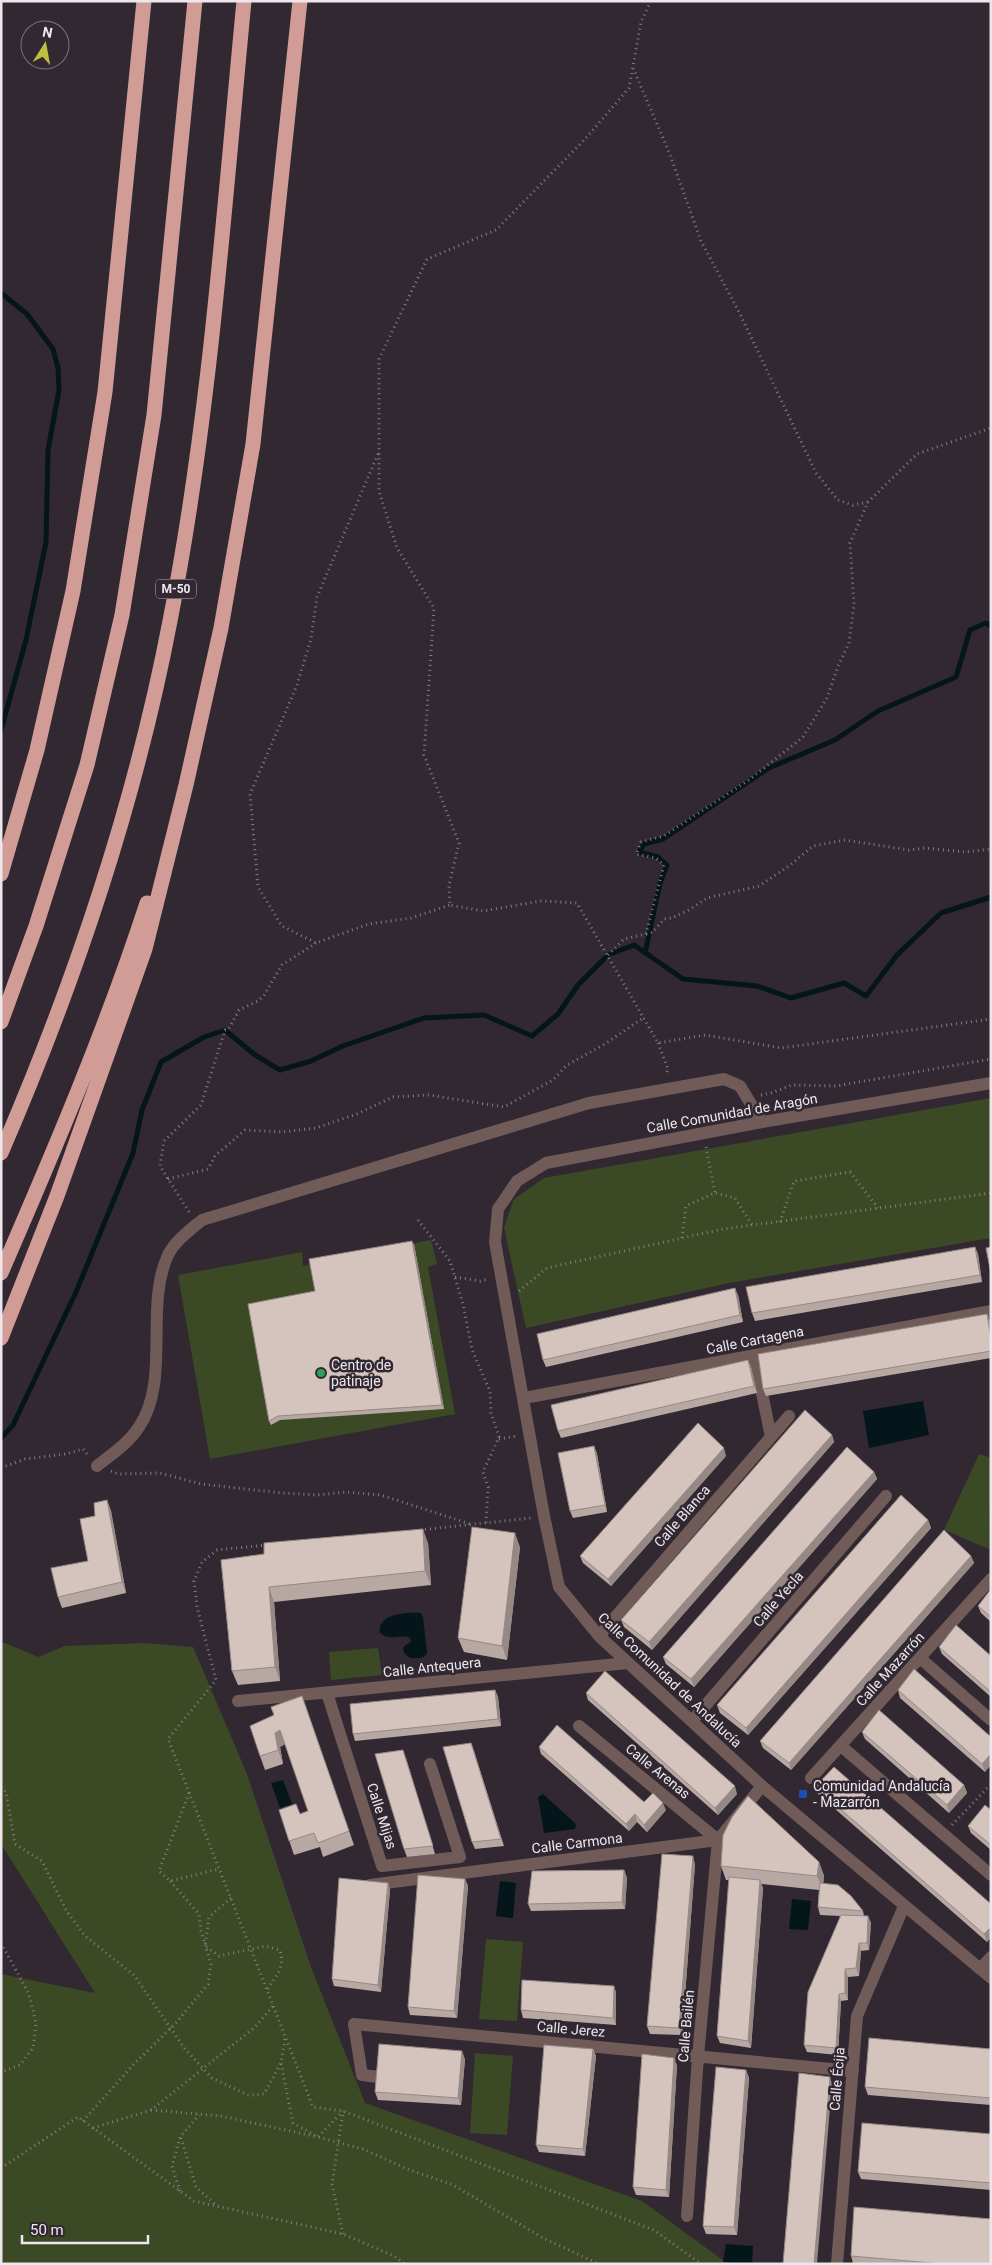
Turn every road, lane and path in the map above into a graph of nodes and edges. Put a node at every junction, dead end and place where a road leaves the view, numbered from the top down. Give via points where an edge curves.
1 (144, 1) edge
2 (195, 1) edge
3 (244, 1) edge
4 (300, 1) edge
5 (651, 1) edge
6 (633, 67) junction
7 (991, 428) edge
8 (379, 452) junction
9 (868, 502) junction
10 (186, 786) junction
11 (991, 849) edge
12 (1, 874) edge
13 (450, 905) junction
14 (646, 934) junction
15 (316, 943) junction
16 (608, 955) junction
17 (643, 1018) junction
18 (991, 1019) edge
19 (1, 1022) edge
20 (658, 1043) junction
21 (991, 1059) edge
22 (991, 1083) edge
23 (662, 1090) junction
24 (746, 1096) junction
25 (762, 1122) junction
26 (704, 1133) junction
27 (1, 1153) edge
28 (168, 1179) junction
29 (715, 1193) junction
30 (991, 1193) edge
31 (878, 1208) junction
32 (498, 1209) joint
33 (418, 1220) dead end
34 (780, 1222) junction
35 (197, 1224) junction
36 (752, 1225) junction
37 (682, 1238) junction
38 (1, 1273) edge
39 (501, 1276) junction
40 (455, 1277) junction
41 (506, 1301) junction
42 (991, 1311) edge
43 (1, 1338) edge
44 (754, 1355) junction
45 (524, 1398) junction
46 (789, 1416) dead end
47 (771, 1437) junction
48 (97, 1466) junction
49 (1, 1468) edge
50 (886, 1496) dead end
51 (544, 1516) junction
52 (486, 1523) junction
53 (473, 1525) junction
54 (414, 1531) edge
55 (276, 1544) edge
56 (991, 1580) edge
57 (599, 1636) junction
58 (920, 1658) junction
59 (628, 1663) junction
60 (327, 1693) junction
61 (238, 1701) dead end
62 (991, 1720) edge
63 (692, 1722) junction
64 (579, 1726) dead end
65 (841, 1746) junction
66 (430, 1764) dead end
67 (811, 1778) dead end
68 (991, 1784) edge
69 (762, 1786) junction
70 (1, 1787) edge
71 (189, 1792) junction
72 (943, 1835) junction
73 (718, 1840) junction
74 (219, 1869) junction
75 (991, 1875) edge
76 (170, 1881) junction
77 (370, 1885) edge
78 (231, 1898) junction
79 (904, 1906) junction
80 (1, 1943) edge
81 (205, 1946) junction
82 (250, 1949) junction
83 (991, 1957) edge
84 (980, 1969) junction
85 (991, 1978) edge
86 (267, 1990) junction
87 (273, 2006) junction
88 (171, 2028) junction
89 (285, 2036) junction
90 (698, 2056) junction
91 (281, 2063) junction
92 (203, 2068) junction
93 (853, 2071) junction
94 (1, 2072) edge
95 (379, 2077) edge
96 (151, 2110) junction
97 (343, 2111) junction
98 (200, 2114) junction
99 (83, 2121) junction
100 (93, 2128) junction
101 (180, 2137) junction
102 (318, 2137) junction
103 (338, 2143) junction
104 (1, 2168) edge
105 (180, 2192) junction
106 (217, 2207) junction
107 (687, 2216) dead end
108 (343, 2234) junction
109 (405, 2264) edge
110 (599, 2264) edge
111 (701, 2264) edge
112 (837, 2264) edge

1 - 12 highway via 105,392 76,572 37,750
2 - 19 highway via 154,415 122,614 87,765 36,926
3 - 27 highway, M-50 via 203,423 170,622 135,774 84,941
4 - 10 highway via 252,444 221,628
5 - 6 path via 641,22
6 - 8 path via 629,88 586,138 496,230 427,259 379,359
6 - 9 path via 669,152 701,241 740,314 816,473 838,500 853,505
7 - 9 path via 917,454
8 - 13 path via 379,491 397,548 434,608 424,755 459,843 450,885
8 - 15 path via 317,597 311,639 297,685 250,794 258,887 282,926
9 - 14 path via 850,544 854,604 849,643 828,698 803,737 749,780 664,836 641,842 636,854 656,858 664,865
10 - 38 highway via 124,970 62,1133
10 - 43 highway via 145,949 64,1178
11 - 14 path via 964,852 926,848 909,850 845,840 813,846 759,886 707,898 664,920 653,932
13 - 15 path via 410,918 369,924
13 - 16 path via 483,911 541,901 577,903
14 - 16 path via 624,939
15 - 28 path via 282,965 258,1002 239,1010 225,1030 201,1105 164,1141 160,1166
16 - 17 path
17 - 20 path
17 - 28 path via 568,1065 553,1080 504,1107 429,1095 393,1097 316,1128 282,1132 245,1130 216,1156 208,1169
18 - 20 path via 781,1048 705,1035
20 - 23 path via 668,1069
21 - 24 path via 836,1086 792,1085 771,1093
22 - 25 street, Calle Comunidad de Aragón
23 - 24 street via 724,1079 740,1086
23 - 35 street via 589,1103
24 - 25 street
25 - 26 street, Calle Comunidad de Aragón
26 - 29 path
26 - 32 street, Calle Comunidad de Aragón via 546,1163 517,1181
28 - 35 path
29 - 36 path via 735,1198
29 - 37 path via 686,1206
30 - 31 path
31 - 34 path
31 - 34 path via 850,1172 794,1181
32 - 39 street, Calle Comunidad de Andalucía via 495,1242
33 - 40 path via 450,1261
34 - 36 path
35 - 48 street via 184,1234 168,1255 162,1278 152,1390 146,1411 139,1427 126,1443
36 - 37 path
37 - 41 path via 547,1268
39 - 40 path via 480,1281
39 - 41 street, Calle Comunidad de Andalucía
40 - 52 path via 472,1350 490,1390 491,1413 499,1437 482,1472 488,1487
41 - 45 street, Calle Comunidad de Andalucía
42 - 44 street, Calle Cartagena
44 - 45 street, Calle Cartagena
44 - 47 street
45 - 51 street, Calle Comunidad de Andalucía
46 - 47 street, Calle Blanca
47 - 57 street, Calle Blanca
48 - 49 path via 83,1449 25,1459
48 - 53 path via 118,1474 160,1473 202,1484 282,1493 382,1495
50 - 63 street, Calle Yecla
51 - 52 path
51 - 57 street, Calle Comunidad de Andalucía via 559,1587
52 - 53 path
53 - 54 path
55 - 71 path via 216,1550 202,1562 194,1580 197,1606 216,1680 168,1739
56 - 58 street, Calle Mazarrón
57 - 59 street, Calle Comunidad de Andalucía
58 - 62 street
58 - 65 street, Calle Mazarrón
59 - 60 street, Calle Antequera
59 - 63 street, Calle Comunidad de Andalucía
60 - 61 street, Calle Antequera
60 - 66 street, Calle Mijas via 382,1866 460,1858
63 - 69 street, Calle Comunidad de Andalucía
64 - 73 street, Calle Arenas
65 - 67 street, Calle Mazarrón
65 - 72 street
68 - 72 path
69 - 73 street
69 - 79 street, Calle Comunidad de Andalucía
70 - 88 path via 6,1792 15,1844 42,1861 66,1910 85,1936 134,1975
71 - 74 path
71 - 76 path via 160,1872
72 - 75 street
73 - 77 street, Calle Carmona
73 - 90 street, Calle Bailén
74 - 76 path
74 - 78 path
76 - 81 path via 200,1914 200,1931
78 - 81 path via 208,1917
78 - 82 path
79 - 84 street, Calle Comunidad de Andalucía
79 - 93 street, Calle Écija via 857,2016
80 - 94 path via 29,1994 36,2023 33,2048 20,2065
81 - 82 path via 219,1956
81 - 88 path via 210,1964 208,1984
82 - 86 path
82 - 86 path via 265,1946 280,1950 281,1970
83 - 84 street
84 - 85 street, Calle Comunidad de Andalucía
86 - 87 path
87 - 89 path
87 - 92 path via 254,2028
88 - 92 path
88 - 99 path
89 - 91 path
89 - 97 path via 313,2107
90 - 93 street, Calle Jerez
90 - 95 street, Calle Jerez via 354,2024 362,2075
90 - 107 street, Calle Bailén
91 - 92 path via 264,2094 248,2095 212,2078
91 - 102 path via 293,2123
92 - 96 path
93 - 112 street, Calle Écija
96 - 98 path
96 - 100 path
97 - 102 path
97 - 103 path
97 - 111 path via 654,2230
98 - 101 path
98 - 102 path
99 - 100 path
99 - 104 path via 78,2118
100 - 105 path
101 - 105 path via 172,2166
101 - 106 path via 196,2187
102 - 103 path
103 - 108 path via 332,2184
103 - 110 path via 363,2149 453,2186 545,2239
105 - 106 path via 194,2202
106 - 108 path
108 - 109 path

